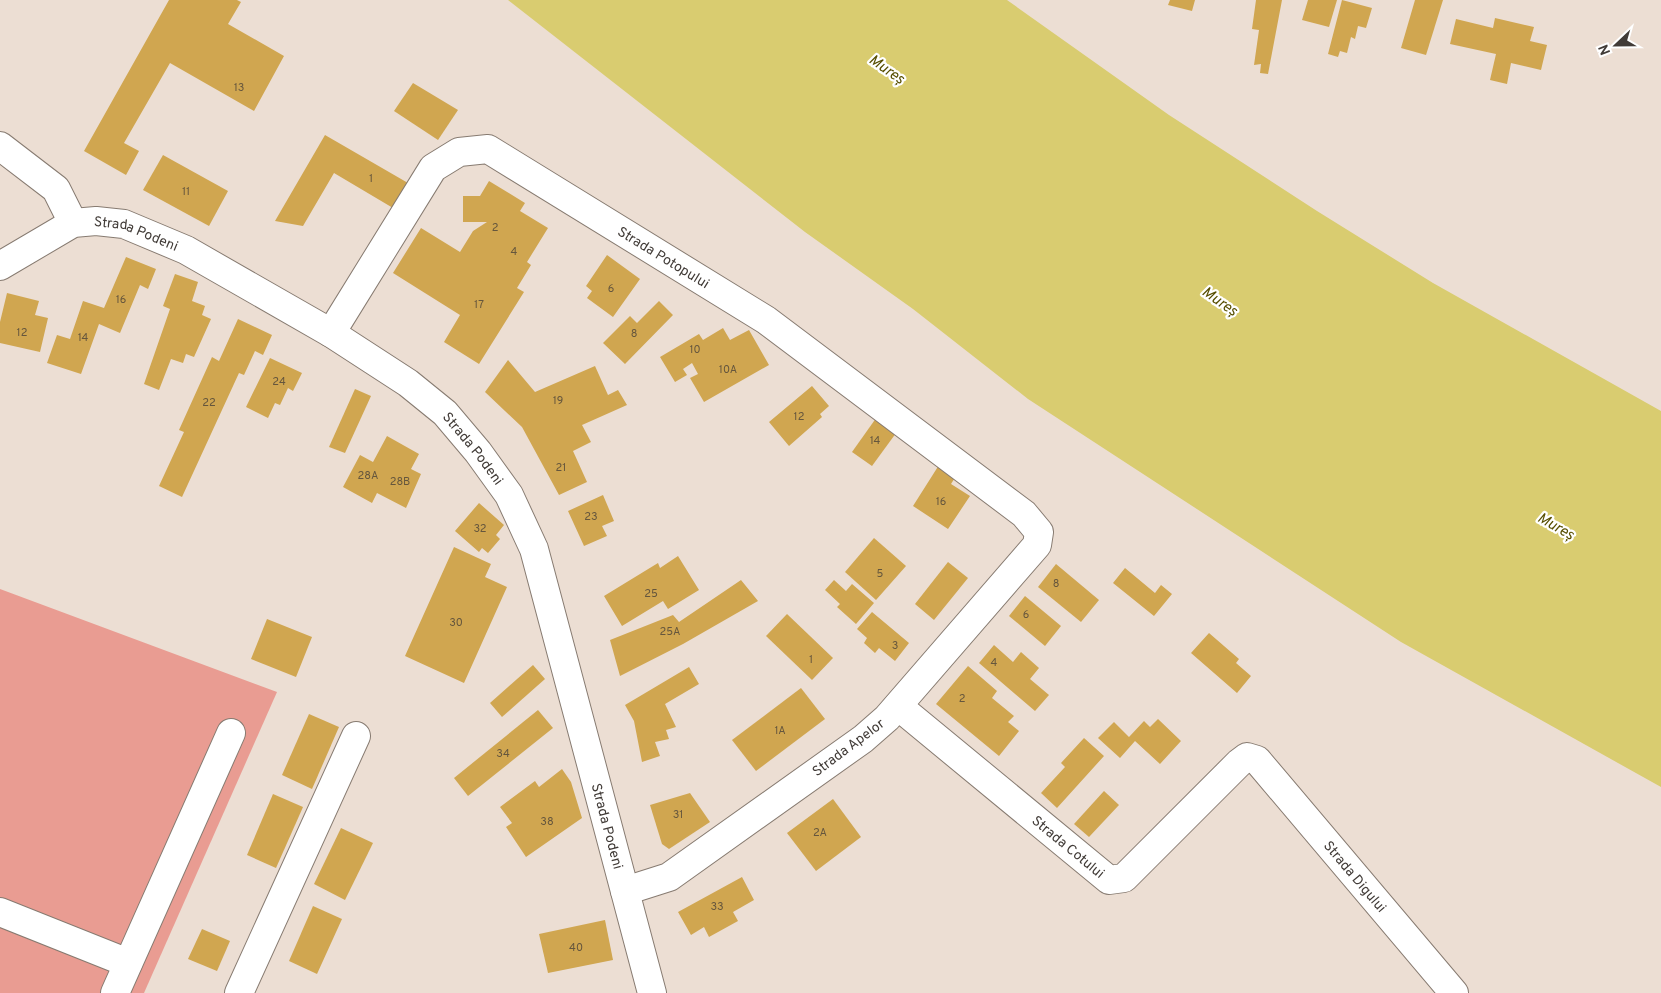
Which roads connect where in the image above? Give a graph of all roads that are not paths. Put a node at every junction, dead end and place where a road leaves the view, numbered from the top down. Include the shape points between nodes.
1 (0, 146) edge
2 (73, 223) junction
3 (0, 266) edge
4 (331, 334) junction
5 (1036, 526) joint
6 (898, 706) junction
7 (231, 733) dead end
8 (356, 736) dead end
9 (1257, 760) joint
10 (625, 891) junction
11 (0, 912) edge
12 (128, 964) junction
13 (115, 993) edge
14 (239, 993) edge
15 (652, 993) edge
16 (1454, 993) edge

1 - 2 street, Strada Podeni via 56,189
2 - 3 street
2 - 4 street, Strada Podeni via 124,224 150,234 186,250
4 - 5 street, Strada Potopului via 433,168 459,152 488,149 766,320
4 - 10 street, Strada Podeni via 408,383 445,413 509,495 534,549
5 - 6 street, Strada Apelor via 1039,532 1037,545
6 - 9 street, Strada Cotului via 1108,880 1124,878 1239,763 1248,757
6 - 10 street, Strada Apelor via 863,739 669,877
7 - 12 street
8 - 14 street
9 - 16 street, Strada Digului
10 - 15 street, Strada Podeni
11 - 12 street
12 - 13 street

